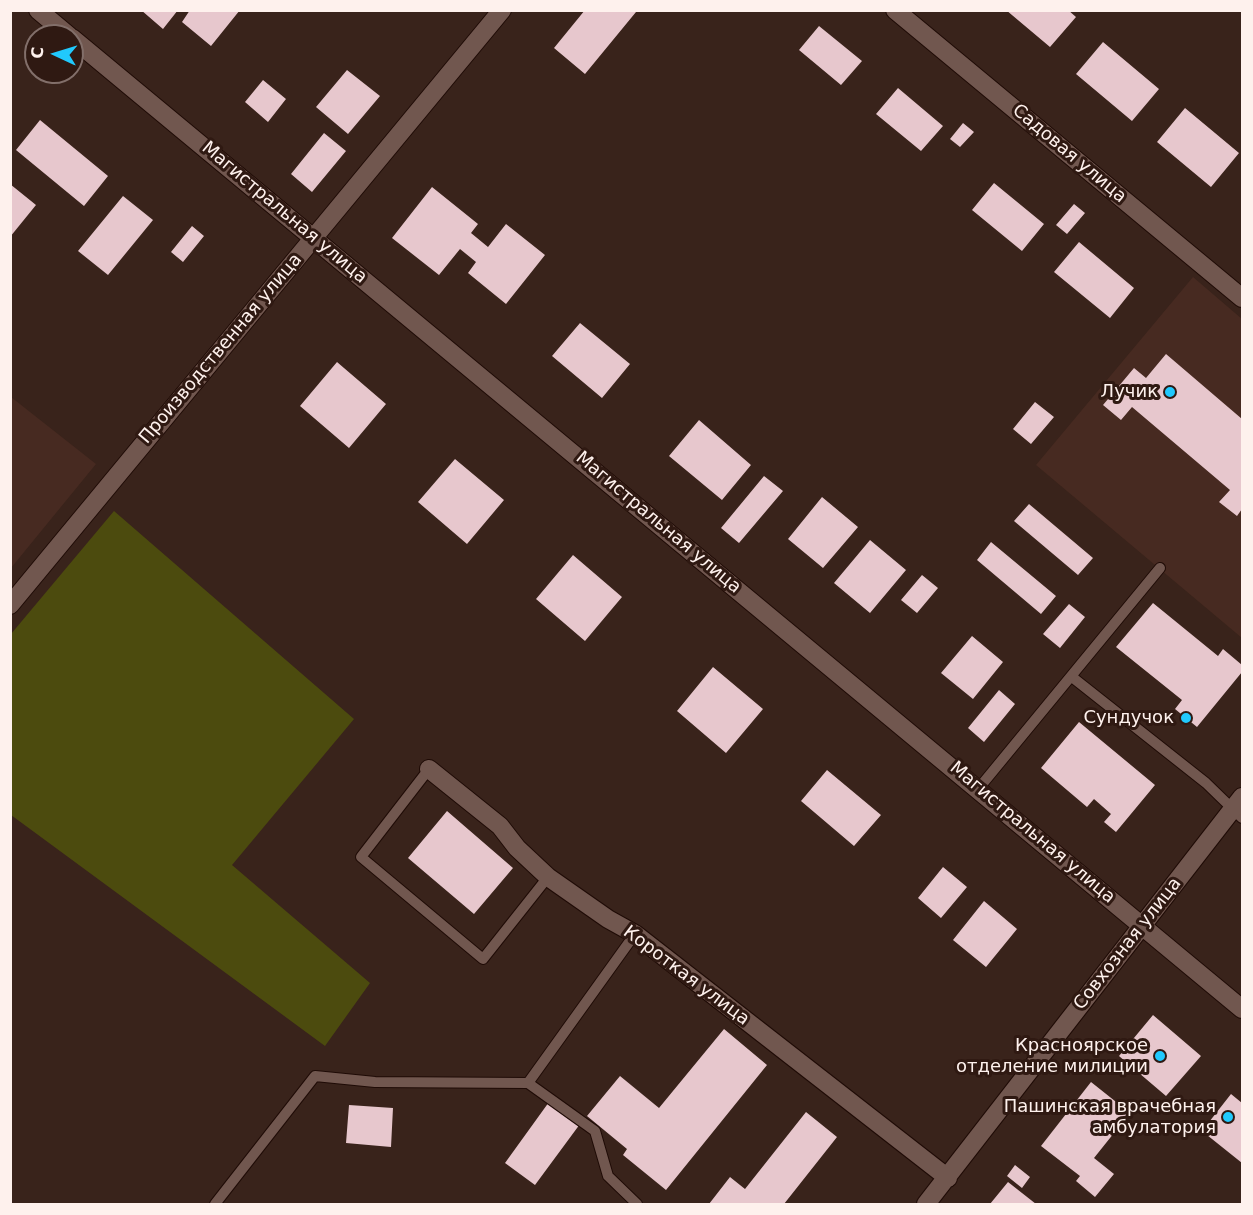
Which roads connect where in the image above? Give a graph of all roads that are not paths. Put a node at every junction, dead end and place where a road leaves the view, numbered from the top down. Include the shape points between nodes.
1 (38, 10) edge
2 (502, 10) edge
3 (895, 10) edge
4 (55, 24) edge
5 (84, 48) edge
6 (314, 238) junction
7 (1242, 298) edge
8 (1160, 568) dead end
9 (10, 605) edge
10 (1072, 677) junction
11 (429, 769) joint
12 (979, 788) junction
13 (1239, 808) edge
14 (548, 877) junction
15 (1142, 926) junction
16 (634, 934) junction
17 (1242, 1009) edge
18 (528, 1083) junction
19 (948, 1178) junction
20 (215, 1204) edge
21 (637, 1204) edge
22 (926, 1204) edge

1 - 4 street, Магистральная улица
2 - 6 street, Производственная улица
3 - 7 street, Садовая улица
5 - 6 street, Магистральная улица
6 - 9 street, Производственная улица
6 - 12 street, Магистральная улица
8 - 10 lane
10 - 12 lane
10 - 13 lane
11 - 14 street, Короткая улица via 500,826
11 - 14 lane via 361,857 483,959
12 - 15 street, Магистральная улица
13 - 15 street, Совхозная улица
14 - 16 street, Короткая улица
15 - 17 street, Магистральная улица
15 - 19 street, Совхозная улица
16 - 18 lane
16 - 19 street, Короткая улица
18 - 20 lane via 375,1082 315,1076
18 - 21 lane via 595,1131 608,1176
19 - 22 street, Совхозная улица

